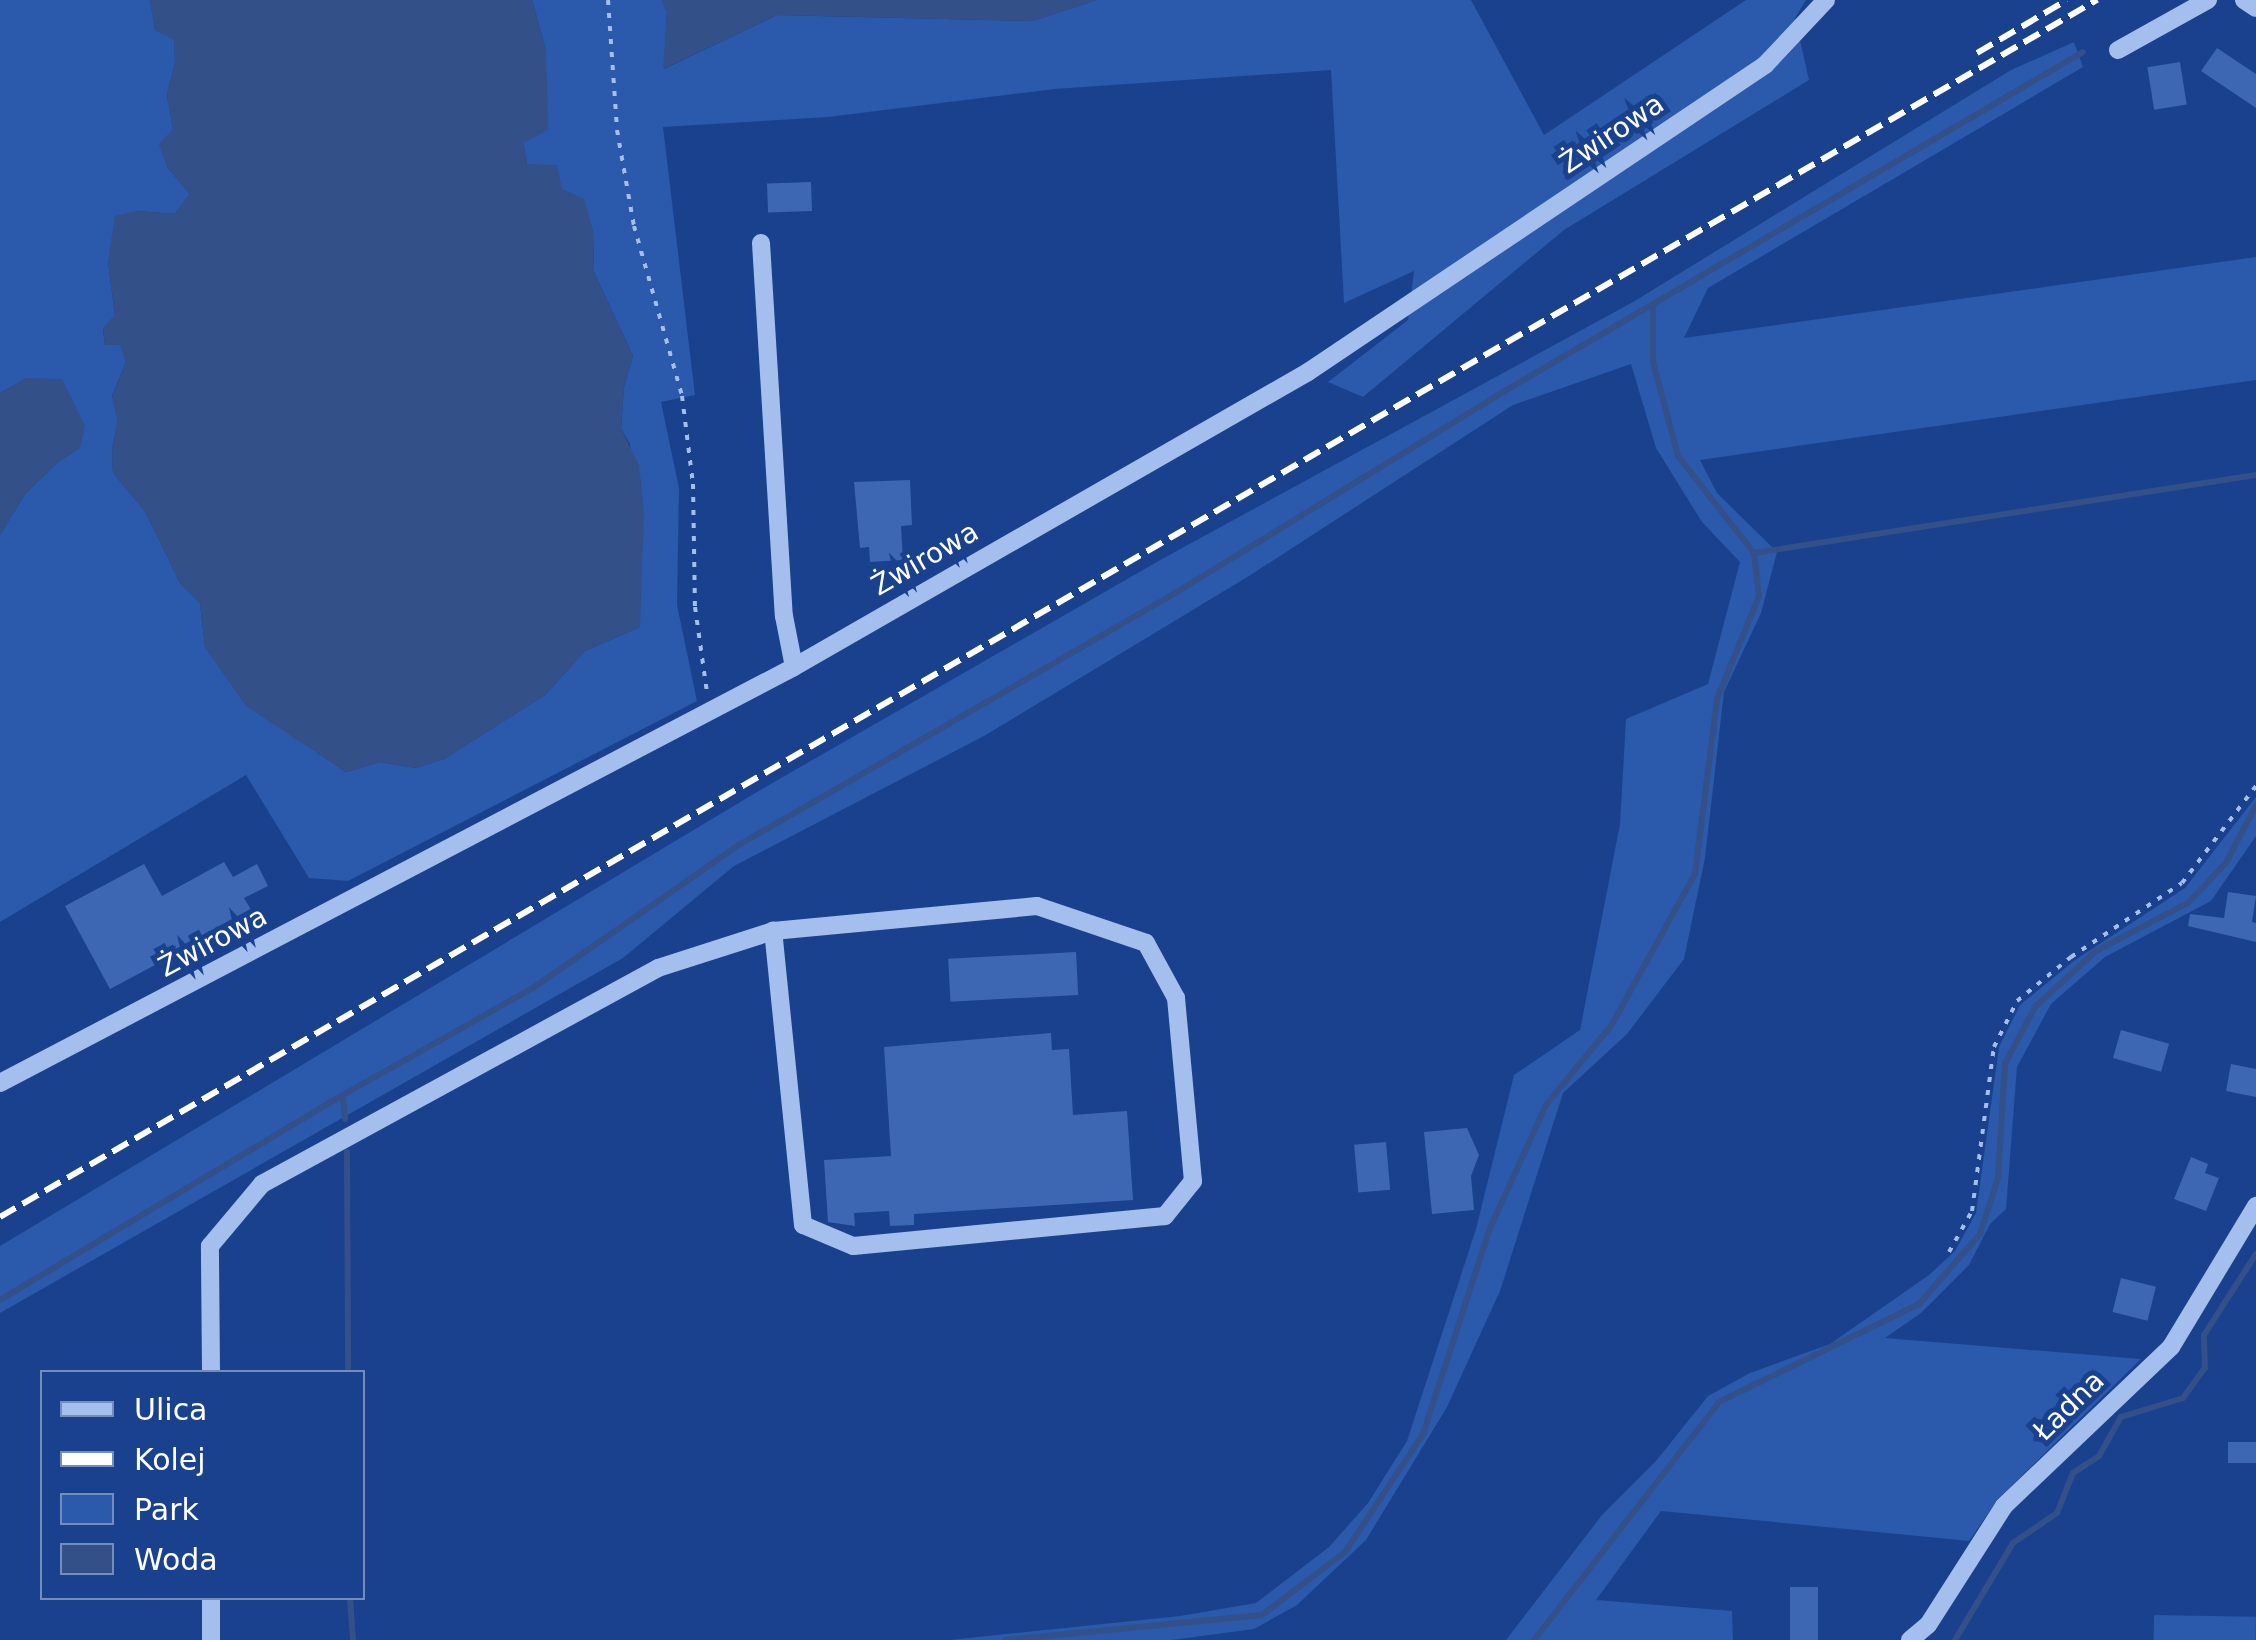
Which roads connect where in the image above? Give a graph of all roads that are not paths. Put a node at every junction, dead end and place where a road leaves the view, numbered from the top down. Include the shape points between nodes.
1 (1826, 0) edge
2 (2208, 0) edge
3 (2244, 0) edge
4 (2256, 8) edge
5 (2118, 50) dead end
6 (761, 243) dead end
7 (794, 667) junction
8 (773, 931) junction
9 (0, 1083) edge
10 (2256, 1206) edge
11 (211, 1370) edge
12 (211, 1600) edge
13 (211, 1640) edge
14 (1910, 1640) edge

1 - 7 street, Żwirowa via 1765,65 1308,372
2 - 5 street
3 - 4 street
6 - 7 street via 784,616
7 - 9 street, Żwirowa
8 - 8 street via 803,1225 853,1246 1165,1216 1194,1181 1176,998 1146,943 1038,906
8 - 11 street via 658,968 262,1184 210,1246
10 - 14 street, Ładna via 2171,1346 2004,1506 1928,1625
12 - 13 street

